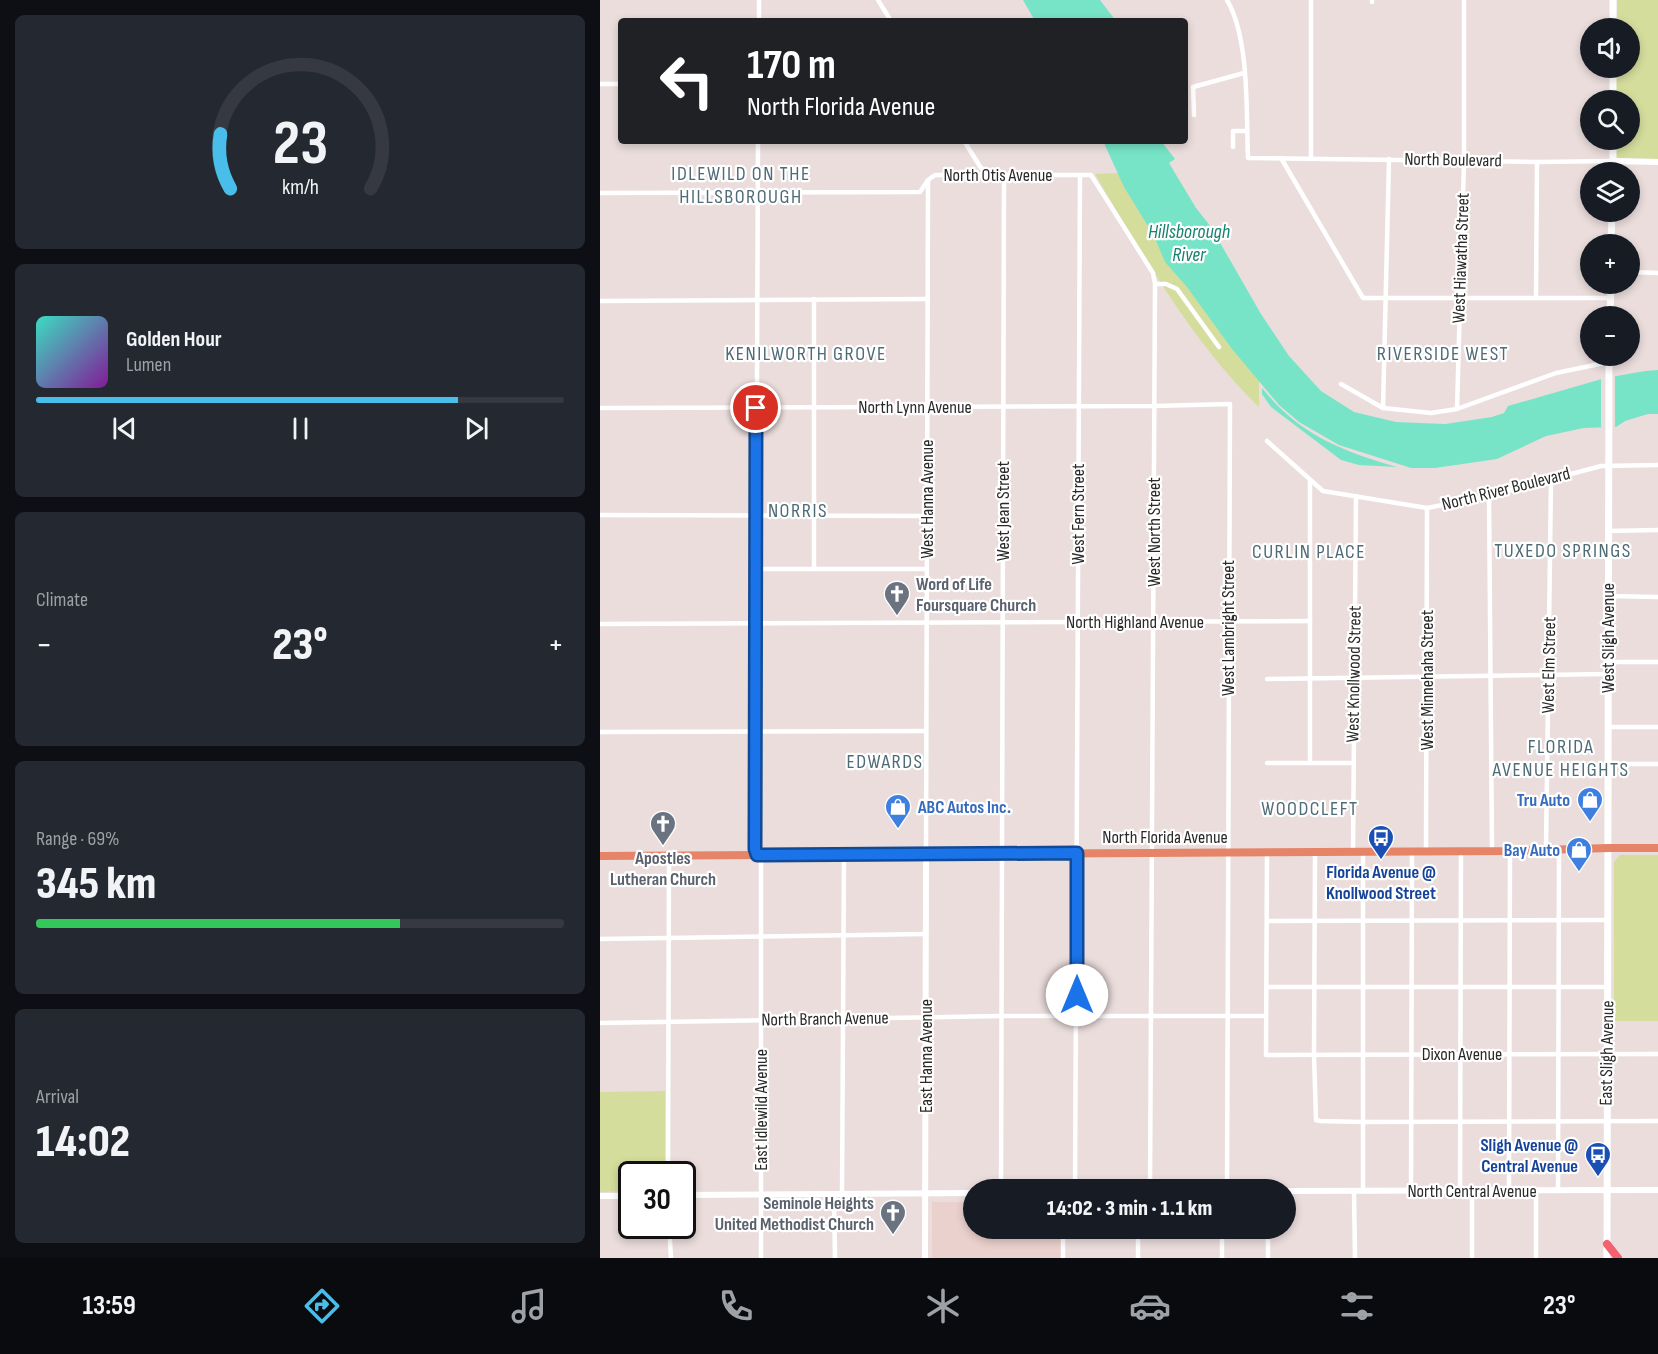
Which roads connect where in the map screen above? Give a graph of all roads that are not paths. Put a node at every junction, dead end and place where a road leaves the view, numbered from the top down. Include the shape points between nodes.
1 (759, 0) edge
2 (878, 0) edge
3 (1227, 0) edge
4 (1311, 0) edge
5 (1464, 0) edge
6 (1613, 0) edge
7 (759, 18) edge
8 (889, 18) edge
9 (1613, 18) edge
10 (1244, 73) junction
11 (600, 84) edge
12 (618, 84) edge
13 (1194, 114) dead end
14 (1247, 131) junction
15 (758, 144) edge
16 (966, 144) edge
17 (1233, 147) dead end
18 (1613, 150) edge
19 (1281, 158) junction
20 (1311, 159) junction
21 (1389, 159) junction
22 (1613, 160) junction
23 (1464, 161) junction
24 (1538, 162) junction
25 (1658, 162) edge
26 (993, 175) junction
27 (1080, 175) junction
28 (928, 180) junction
29 (758, 192) junction
30 (600, 193) edge
31 (1640, 272) edge
32 (1658, 273) edge
33 (1155, 284) junction
34 (1610, 294) edge
35 (1536, 297) junction
36 (1385, 298) junction
37 (1460, 298) junction
38 (1610, 298) junction
39 (814, 299) junction
40 (928, 299) junction
41 (757, 300) junction
42 (600, 301) edge
43 (1610, 306) edge
44 (1219, 347) dead end
45 (1587, 366) edge
46 (1609, 366) edge
47 (1341, 384) dead end
48 (1230, 404) joint
49 (1003, 406) junction
50 (1078, 406) junction
51 (1154, 406) junction
52 (815, 407) junction
53 (928, 407) junction
54 (600, 408) edge
55 (756, 408) junction
56 (1383, 408) junction
57 (1457, 409) junction
58 (1267, 441) dead end
59 (1608, 465) junction
60 (1658, 465) edge
61 (1551, 480) junction
62 (1310, 481) junction
63 (1356, 496) junction
64 (1490, 496) junction
65 (1426, 508) junction
66 (600, 515) edge
67 (756, 515) junction
68 (814, 515) junction
69 (927, 516) junction
70 (1658, 530) edge
71 (1608, 531) junction
72 (756, 569) junction
73 (814, 569) junction
74 (927, 569) junction
75 (1608, 597) junction
76 (1658, 597) edge
77 (1310, 621) junction
78 (1003, 622) junction
79 (1078, 622) junction
80 (1154, 622) junction
81 (1228, 622) junction
82 (927, 623) junction
83 (600, 624) edge
84 (755, 624) junction
85 (1608, 662) junction
86 (1658, 662) edge
87 (1608, 674) junction
88 (1490, 676) junction
89 (1549, 676) junction
90 (1354, 677) junction
91 (1428, 677) junction
92 (1310, 678) junction
93 (1266, 679) dead end
94 (1608, 727) junction
95 (1658, 727) edge
96 (755, 731) junction
97 (926, 731) junction
98 (600, 732) edge
99 (1310, 762) junction
100 (1268, 763) dead end
101 (1353, 763) junction
102 (1608, 764) junction
103 (1658, 764) edge
104 (1609, 848) junction
105 (1658, 848) edge
106 (1546, 849) junction
107 (1559, 849) junction
108 (1412, 851) junction
109 (1426, 851) junction
110 (1461, 851) junction
111 (1492, 851) junction
112 (1510, 851) junction
113 (1153, 852) junction
114 (1228, 852) junction
115 (1267, 852) junction
116 (1315, 852) junction
117 (1353, 852) junction
118 (1363, 852) junction
119 (1002, 853) junction
120 (1077, 853) junction
121 (844, 854) junction
122 (926, 854) junction
123 (669, 855) junction
124 (757, 855) junction
125 (600, 856) edge
126 (1462, 920) junction
127 (1510, 920) junction
128 (1559, 920) junction
129 (1608, 920) junction
130 (1267, 921) junction
131 (1314, 921) junction
132 (1364, 921) junction
133 (1413, 921) junction
134 (926, 934) junction
135 (844, 936) junction
136 (762, 937) junction
137 (669, 938) junction
138 (600, 939) edge
139 (1266, 987) junction
140 (1461, 987) junction
141 (1510, 987) junction
142 (1559, 987) junction
143 (1608, 987) junction
144 (1314, 988) junction
145 (1363, 988) junction
146 (1412, 988) junction
147 (1227, 1015) junction
148 (1001, 1016) junction
149 (1077, 1016) junction
150 (1152, 1016) junction
151 (1266, 1016) junction
152 (926, 1018) junction
153 (844, 1019) junction
154 (762, 1020) junction
155 (668, 1022) junction
156 (600, 1023) edge
157 (1412, 1054) junction
158 (1461, 1054) junction
159 (1509, 1054) junction
160 (1559, 1054) junction
161 (1607, 1054) junction
162 (1658, 1054) edge
163 (1314, 1055) junction
164 (1363, 1055) junction
165 (1460, 1121) junction
166 (1509, 1121) junction
167 (1558, 1121) junction
168 (1606, 1121) junction
169 (1658, 1121) edge
170 (1363, 1122) junction
171 (1412, 1122) junction
172 (668, 1161) edge
173 (1001, 1179) edge
174 (1075, 1179) edge
175 (1150, 1179) edge
176 (1227, 1179) edge
177 (1607, 1190) junction
178 (1658, 1190) edge
179 (1296, 1191) edge
180 (1354, 1191) junction
181 (1363, 1191) junction
182 (1411, 1191) junction
183 (1460, 1191) junction
184 (1472, 1191) junction
185 (1509, 1191) junction
186 (1536, 1191) junction
187 (1558, 1191) junction
188 (925, 1193) junction
189 (963, 1193) edge
190 (761, 1194) junction
191 (834, 1194) junction
192 (842, 1194) junction
193 (696, 1195) edge
194 (600, 1196) edge
195 (618, 1196) edge
196 (670, 1239) edge
197 (1064, 1239) edge
198 (1138, 1239) edge
199 (1222, 1239) edge
200 (1268, 1239) edge
201 (1607, 1244) junction
202 (671, 1258) edge
203 (761, 1258) edge
204 (835, 1258) edge
205 (925, 1258) edge
206 (1063, 1258) edge
207 (1138, 1258) edge
208 (1222, 1258) edge
209 (1268, 1258) edge
210 (1355, 1258) edge
211 (1472, 1258) edge
212 (1536, 1258) edge
213 (1607, 1258) edge
214 (1618, 1258) edge

1 - 7 street
2 - 8 street
3 - 10 street via 1242,44
4 - 20 street
5 - 23 street, West Hiawatha Street
6 - 9 main road
10 - 13 street via 1193,87
10 - 14 street
11 - 12 street
14 - 17 street via 1233,131
14 - 19 street, North Boulevard via 1248,158
15 - 29 street, East Idlewild Avenue
16 - 26 street via 981,168
18 - 22 main road
19 - 20 street, North Boulevard
19 - 36 street via 1363,298
20 - 21 street, North Boulevard
21 - 23 street, North Boulevard
21 - 36 street
22 - 24 street, North Boulevard
22 - 25 street, North Boulevard
23 - 24 street, North Boulevard
23 - 37 street, West Hiawatha Street
24 - 35 street
26 - 27 street, North Otis Avenue
26 - 28 street, North Otis Avenue via 935,175
26 - 49 street, West Jean Street via 1004,181
27 - 33 street via 1091,175 1149,266
27 - 50 street, West Fern Street
28 - 29 street, North Otis Avenue via 920,192
28 - 40 street, West Hanna Avenue
29 - 30 street, North Otis Avenue
29 - 41 street, East Idlewild Avenue
31 - 32 street
33 - 44 street via 1177,289
33 - 51 street, West North Street
34 - 38 main road
35 - 37 street
35 - 38 street
36 - 37 street
36 - 56 street
37 - 57 street, West Hiawatha Street
38 - 43 main road
39 - 40 street
39 - 41 street
39 - 52 street
40 - 53 street, West Hanna Avenue
41 - 42 street
41 - 55 street, East Idlewild Avenue
45 - 57 street via 1556,373
46 - 59 main road, West Sligh Avenue
47 - 56 street
48 - 51 street, North Lynn Avenue
48 - 81 street, West Lambright Street
49 - 50 street, North Lynn Avenue
49 - 53 street, North Lynn Avenue
49 - 78 street, West Jean Street
50 - 51 street, North Lynn Avenue
50 - 79 street, West Fern Street
51 - 80 street, West North Street
52 - 53 street, North Lynn Avenue
52 - 55 street, North Lynn Avenue
52 - 68 street
53 - 69 street, West Hanna Avenue
54 - 55 street, North Lynn Avenue
55 - 67 street, East Idlewild Avenue
56 - 57 street via 1431,412
58 - 62 street, North River Boulevard
59 - 60 street, North River Boulevard
59 - 61 street, North River Boulevard
59 - 71 main road, West Sligh Avenue
61 - 64 street, North River Boulevard
61 - 89 street, West Elm Street
62 - 63 street, North River Boulevard via 1323,491
62 - 77 street
63 - 65 street, North River Boulevard
63 - 90 street, West Knollwood Street
64 - 65 street, North River Boulevard
64 - 88 street
65 - 91 street, West Minnehaha Street
66 - 67 street
67 - 68 street
67 - 72 street, East Idlewild Avenue
68 - 69 street
68 - 73 street
69 - 74 street, West Hanna Avenue
70 - 71 street
71 - 75 main road, West Sligh Avenue
72 - 73 street
72 - 84 street, East Idlewild Avenue
73 - 74 street
74 - 82 street, West Hanna Avenue
75 - 76 street
75 - 85 main road, West Sligh Avenue
77 - 81 street, North Highland Avenue
77 - 92 street
78 - 79 street, North Highland Avenue
78 - 82 street, North Highland Avenue
78 - 119 street, West Jean Street
79 - 80 street, North Highland Avenue
79 - 120 street, West Fern Street
80 - 81 street, North Highland Avenue
80 - 113 street, West North Street
81 - 114 street, West Lambright Street
82 - 84 street, North Highland Avenue
82 - 97 street, West Hanna Avenue
83 - 84 street, North Highland Avenue
84 - 96 street, East Idlewild Avenue
85 - 86 street
85 - 87 main road, West Sligh Avenue
87 - 89 street
87 - 94 main road, West Sligh Avenue
88 - 89 street
88 - 91 street
88 - 111 street
89 - 106 street, West Elm Street
90 - 91 street
90 - 92 street
90 - 101 street, West Knollwood Street
91 - 109 street, West Minnehaha Street
92 - 93 street
92 - 99 street
94 - 95 street
94 - 102 main road, West Sligh Avenue
96 - 97 street
96 - 98 street
96 - 124 street, East Idlewild Avenue
97 - 122 street, West Hanna Avenue
99 - 100 street
99 - 101 street
101 - 117 street, West Knollwood Street
102 - 103 street
102 - 104 main road, West Sligh Avenue
104 - 105 main road, North Florida Avenue
104 - 107 main road, North Florida Avenue
104 - 129 main road, East Sligh Avenue
106 - 107 main road, North Florida Avenue
106 - 112 main road, North Florida Avenue
107 - 128 street
108 - 109 main road, North Florida Avenue
108 - 118 main road, North Florida Avenue
108 - 133 street
109 - 110 main road, North Florida Avenue
110 - 111 main road, North Florida Avenue
110 - 126 street
111 - 112 main road, North Florida Avenue
112 - 127 street
113 - 114 main road, North Florida Avenue
113 - 120 main road, North Florida Avenue
113 - 150 street, West North Street
114 - 115 main road, North Florida Avenue
114 - 147 street, West Lambright Street
115 - 116 main road, North Florida Avenue
115 - 130 street
116 - 117 main road, North Florida Avenue
116 - 131 street
117 - 118 main road, North Florida Avenue
118 - 132 street
119 - 120 main road, North Florida Avenue
119 - 122 main road, North Florida Avenue
119 - 148 street, West Jean Street
120 - 149 street, West Fern Street
121 - 122 main road, North Florida Avenue
121 - 124 main road, North Florida Avenue
121 - 135 street
122 - 134 street, East Hanna Avenue
123 - 124 main road, North Florida Avenue
123 - 125 main road, North Florida Avenue
123 - 137 street
124 - 136 street, East Idlewild Avenue via 761,861
126 - 127 street
126 - 133 street
126 - 140 street
127 - 128 street
127 - 141 street
128 - 129 street
128 - 142 street
129 - 143 main road, East Sligh Avenue
130 - 131 street
130 - 139 street
131 - 132 street
131 - 144 street
132 - 133 street
132 - 145 street
133 - 146 street
134 - 135 street
134 - 152 street, East Hanna Avenue
135 - 136 street
135 - 153 street
136 - 137 street
136 - 154 street, East Idlewild Avenue
137 - 138 street
137 - 155 street
139 - 144 street
139 - 151 street
140 - 141 street
140 - 146 street
140 - 158 street
141 - 142 street
141 - 159 street
142 - 143 street
142 - 160 street
143 - 161 main road, East Sligh Avenue
144 - 145 street
144 - 163 street
145 - 146 street
145 - 164 street
146 - 157 street
147 - 150 street, North Branch Avenue
147 - 151 street, North Branch Avenue
147 - 176 street, West Lambright Street
148 - 149 street, North Branch Avenue
148 - 152 street, North Branch Avenue
148 - 173 street, West Jean Street
149 - 150 street, North Branch Avenue
149 - 174 street, West Fern Street
150 - 175 street, West North Street
151 - 163 street, Dixon Avenue via 1266,1055
152 - 153 street, North Branch Avenue
152 - 188 street, East Hanna Avenue
153 - 154 street, North Branch Avenue
153 - 192 street
154 - 155 street, North Branch Avenue
154 - 190 street, East Idlewild Avenue
155 - 156 street, North Branch Avenue
155 - 172 street
157 - 158 street, Dixon Avenue
157 - 164 street, Dixon Avenue
157 - 171 street
158 - 159 street, Dixon Avenue
158 - 165 street
159 - 160 street, Dixon Avenue
159 - 166 street
160 - 161 street, Dixon Avenue
160 - 167 street
161 - 162 street, Dixon Avenue
161 - 168 main road, East Sligh Avenue
163 - 164 street, Dixon Avenue
163 - 170 street via 1317,1119
164 - 170 street
165 - 166 street
165 - 171 street
165 - 183 street
166 - 167 street
166 - 185 street
167 - 168 street
167 - 187 street
168 - 169 street
168 - 177 main road, East Sligh Avenue
170 - 171 street
170 - 181 street
171 - 182 street
177 - 178 street, North Central Avenue
177 - 187 street, North Central Avenue
177 - 201 main road, East Sligh Avenue
179 - 180 street, North Central Avenue
180 - 181 street, North Central Avenue
180 - 210 street
181 - 182 street, North Central Avenue
182 - 183 street, North Central Avenue
183 - 184 street, North Central Avenue
184 - 185 street, North Central Avenue
184 - 211 street
185 - 186 street, North Central Avenue
186 - 187 street, North Central Avenue
186 - 212 street
188 - 189 street
188 - 192 street
188 - 205 street, East Hanna Avenue
190 - 191 street
190 - 193 street
190 - 203 street, East Idlewild Avenue
191 - 192 street
191 - 204 street
194 - 195 street
196 - 202 street
197 - 206 street
198 - 207 street
199 - 208 street
200 - 209 street
201 - 213 main road, East Sligh Avenue
201 - 214 highway

